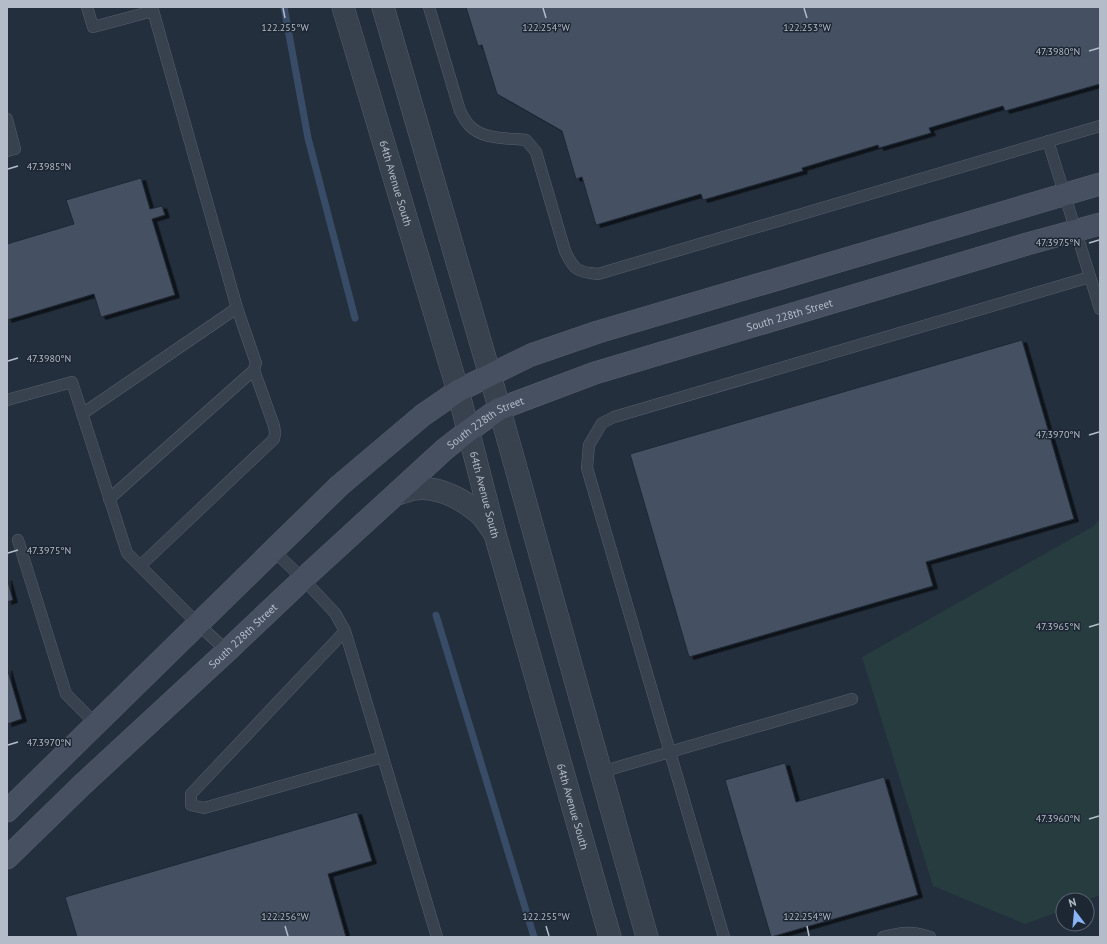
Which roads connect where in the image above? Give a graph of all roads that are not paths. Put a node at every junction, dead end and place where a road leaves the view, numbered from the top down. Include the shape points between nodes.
1 (87, 7) edge
2 (343, 7) edge
3 (383, 7) edge
4 (429, 7) edge
5 (153, 9) edge
6 (7, 119) edge
7 (1100, 126) edge
8 (1048, 142) junction
9 (7, 151) edge
10 (1100, 184) edge
11 (1065, 195) junction
12 (1100, 224) edge
13 (1076, 231) junction
14 (1090, 277) junction
15 (237, 308) junction
16 (1100, 309) edge
17 (254, 370) junction
18 (490, 375) junction
19 (458, 391) junction
20 (7, 400) edge
21 (499, 409) junction
22 (82, 414) junction
23 (468, 431) junction
24 (396, 494) junction
25 (109, 499) junction
26 (495, 534) junction
27 (18, 540) dead end
28 (273, 550) junction
29 (140, 566) junction
30 (303, 579) junction
31 (198, 624) junction
32 (345, 631) junction
33 (227, 651) junction
34 (852, 699) dead end
35 (96, 724) junction
36 (670, 752) junction
37 (383, 757) junction
38 (601, 772) junction
39 (7, 811) edge
40 (7, 858) edge
41 (437, 937) edge
42 (610, 937) edge
43 (647, 937) edge
44 (724, 937) edge
45 (883, 937) edge
46 (930, 937) edge

1 - 5 lane via 93,27
2 - 19 street, 64th Avenue South
3 - 18 street
4 - 8 lane via 460,111 476,131 488,136 526,140 536,152 565,251 571,264 582,272 598,274
5 - 15 lane
6 - 9 lane via 15,149
7 - 8 lane
8 - 11 lane
10 - 11 main road
11 - 13 lane
11 - 18 main road via 598,332 531,355
12 - 13 main road, South 228th Street
13 - 14 lane
13 - 21 main road, South 228th Street via 595,372
14 - 16 lane
14 - 36 lane via 622,415 602,424 589,445 587,468
15 - 17 lane via 256,363
15 - 22 lane
17 - 25 lane
17 - 29 lane via 274,426 274,439
18 - 19 main road
18 - 21 street
19 - 23 street, 64th Avenue South
19 - 28 main road via 423,414 339,486
20 - 22 lane via 72,382
21 - 23 main road, South 228th Street
21 - 38 street
22 - 25 lane
23 - 24 main road, South 228th Street
23 - 26 street, 64th Avenue South
24 - 26 street via 414,489 446,493 462,500 482,516
24 - 30 main road, South 228th Street
25 - 29 lane via 127,553
26 - 42 street, 64th Avenue South
27 - 35 lane via 66,694
28 - 30 lane
28 - 31 main road
29 - 31 lane
30 - 32 lane via 335,613
30 - 33 main road, South 228th Street
31 - 33 lane
31 - 35 main road
32 - 37 lane
32 - 37 lane via 191,794 191,805 204,808
33 - 40 main road, South 228th Street
34 - 36 lane
35 - 39 main road
36 - 38 lane
36 - 44 lane
37 - 41 lane
38 - 43 street
45 - 46 lane via 900,932 919,933

